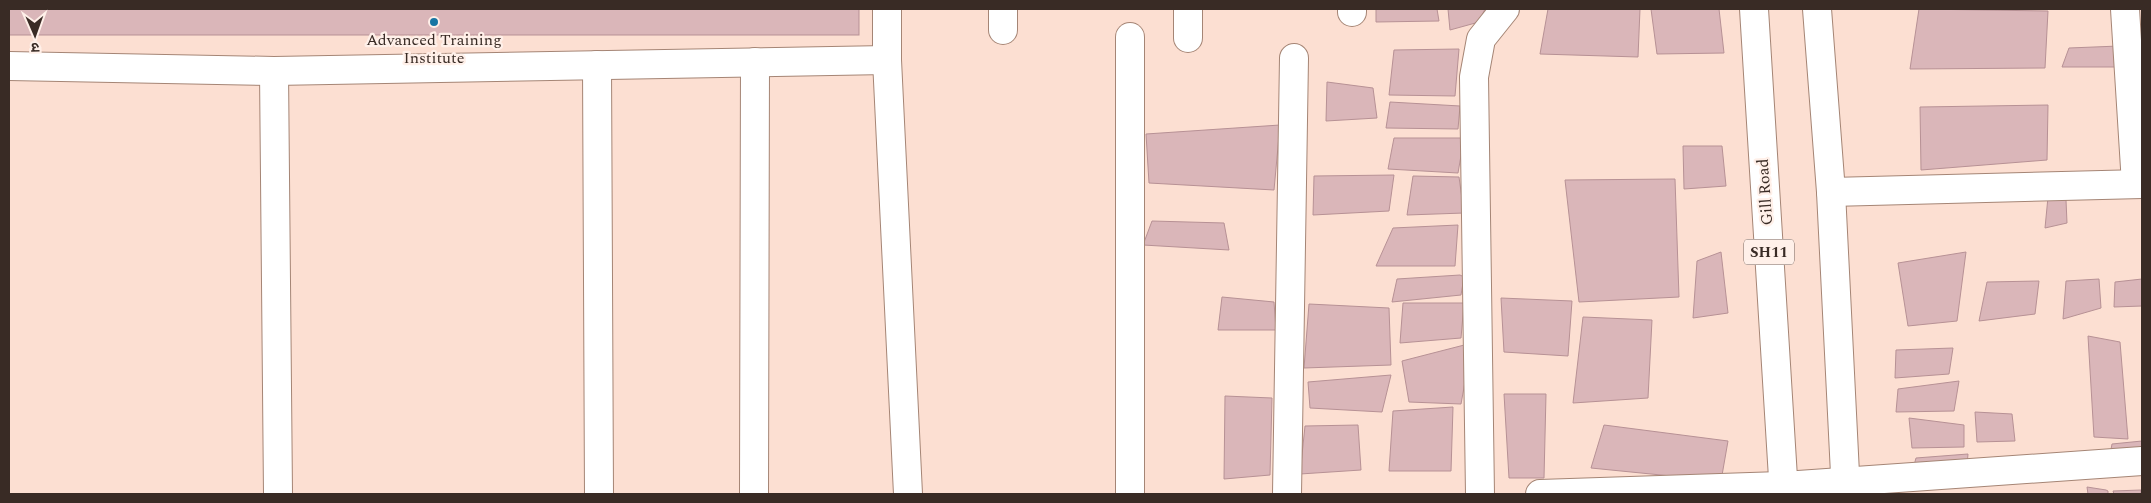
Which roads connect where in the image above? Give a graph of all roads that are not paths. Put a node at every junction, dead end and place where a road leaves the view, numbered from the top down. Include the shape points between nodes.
1 (887, 9) edge
2 (1188, 9) edge
3 (1505, 9) edge
4 (1754, 9) edge
5 (1817, 9) edge
6 (2125, 9) edge
7 (1130, 37) dead end
8 (1188, 38) dead end
9 (1294, 58) dead end
10 (887, 60) junction
11 (755, 62) junction
12 (597, 65) junction
13 (9, 66) edge
14 (274, 71) junction
15 (2139, 184) edge
16 (1831, 192) junction
17 (2142, 461) edge
18 (1845, 488) edge
19 (1784, 490) edge
20 (278, 494) edge
21 (599, 494) edge
22 (754, 494) edge
23 (908, 494) edge
24 (1130, 494) edge
25 (1287, 494) edge
26 (1480, 494) edge
27 (1540, 494) edge

1 - 10 street
2 - 8 street
3 - 26 street via 1481,39 1474,77
4 - 19 street, Gill Road / SH11
5 - 16 street
6 - 15 street
7 - 24 street
9 - 25 street
10 - 11 street
10 - 23 street
11 - 12 street
11 - 22 street
12 - 14 street
12 - 21 street
13 - 14 street
14 - 20 street
15 - 16 street
16 - 18 street
17 - 18 street
18 - 19 street
19 - 27 street

